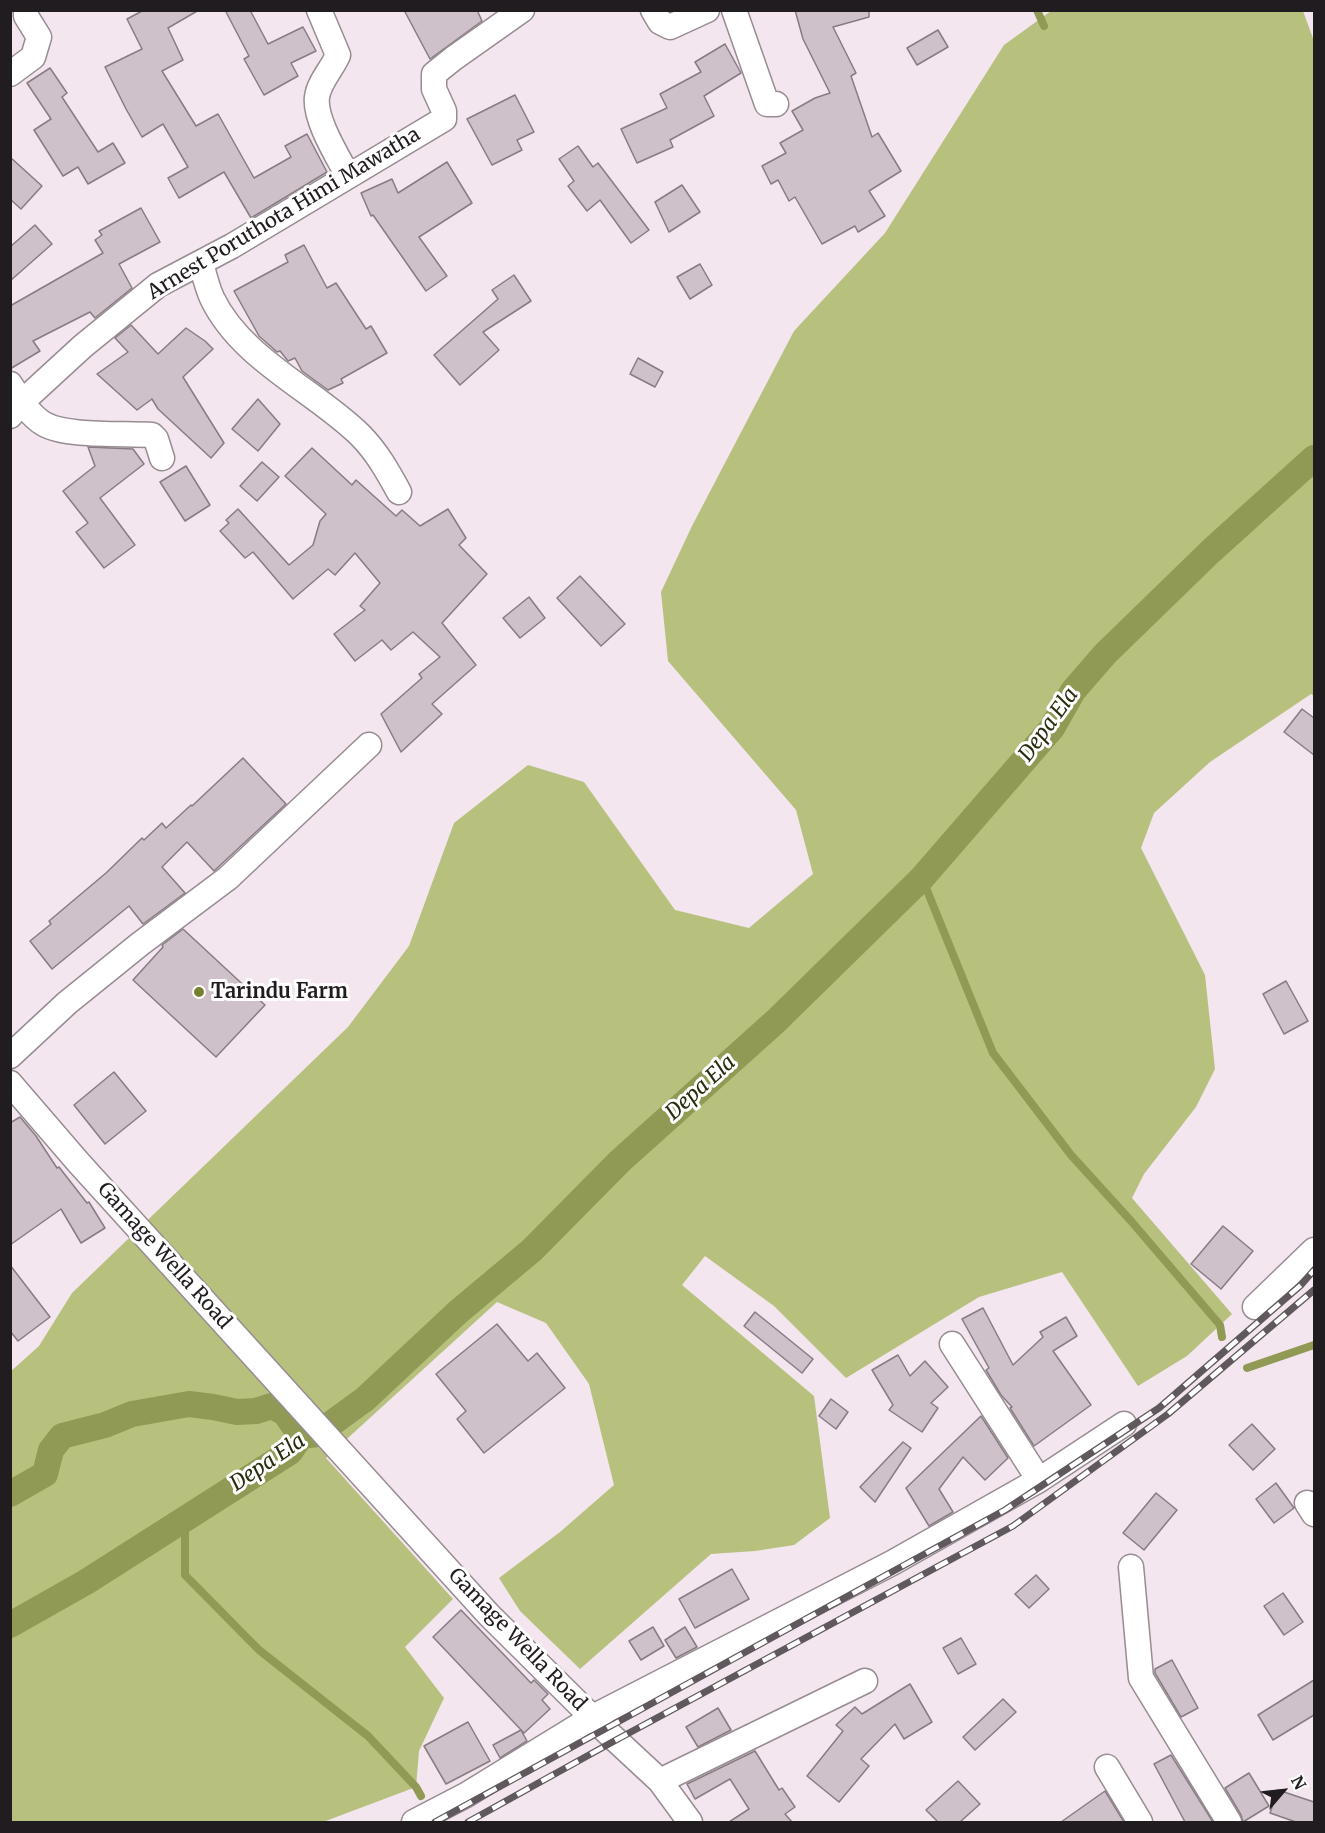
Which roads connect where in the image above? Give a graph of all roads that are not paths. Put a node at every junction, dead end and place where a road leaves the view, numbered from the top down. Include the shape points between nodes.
1 (26, 10) edge
2 (319, 10) edge
3 (522, 10) edge
4 (653, 10) edge
5 (706, 10) edge
6 (734, 10) edge
7 (10, 74) edge
8 (776, 104) dead end
9 (348, 176) junction
10 (201, 263) junction
11 (14, 401) edge
12 (162, 458) dead end
13 (399, 492) dead end
14 (369, 745) dead end
15 (10, 1056) edge
16 (10, 1083) edge
17 (1314, 1250) edge
18 (1255, 1307) dead end
19 (952, 1344) dead end
20 (1124, 1424) dead end
21 (1038, 1480) junction
22 (1131, 1567) dead end
23 (864, 1681) dead end
24 (593, 1717) junction
25 (1107, 1767) dead end
26 (660, 1781) junction
27 (414, 1822) edge
28 (690, 1822) edge
29 (1140, 1822) edge
30 (1229, 1822) edge

1 - 7 street via 39,37 33,57
2 - 9 street via 338,56 317,97 318,114
3 - 9 street, Arnest Poruthota Himi Mawatha via 434,74 434,88 444,119
4 - 5 street via 660,22 670,27
6 - 8 street via 766,104
9 - 10 street, Arnest Poruthota Himi Mawatha
10 - 11 street, Arnest Poruthota Himi Mawatha via 151,290
10 - 13 street via 212,298 235,333 360,435 382,461
11 - 12 street via 44,424 62,430 152,435
14 - 15 street via 228,878 76,996
16 - 24 street, Gamage Wella Road via 489,1616
17 - 18 street
19 - 21 street
20 - 21 street
21 - 24 street via 892,1563
22 - 30 street via 1141,1678
23 - 26 street
24 - 26 street, Gamage Wella Road
24 - 27 street via 466,1795
25 - 29 street
26 - 28 street, Gamage Wella Road

